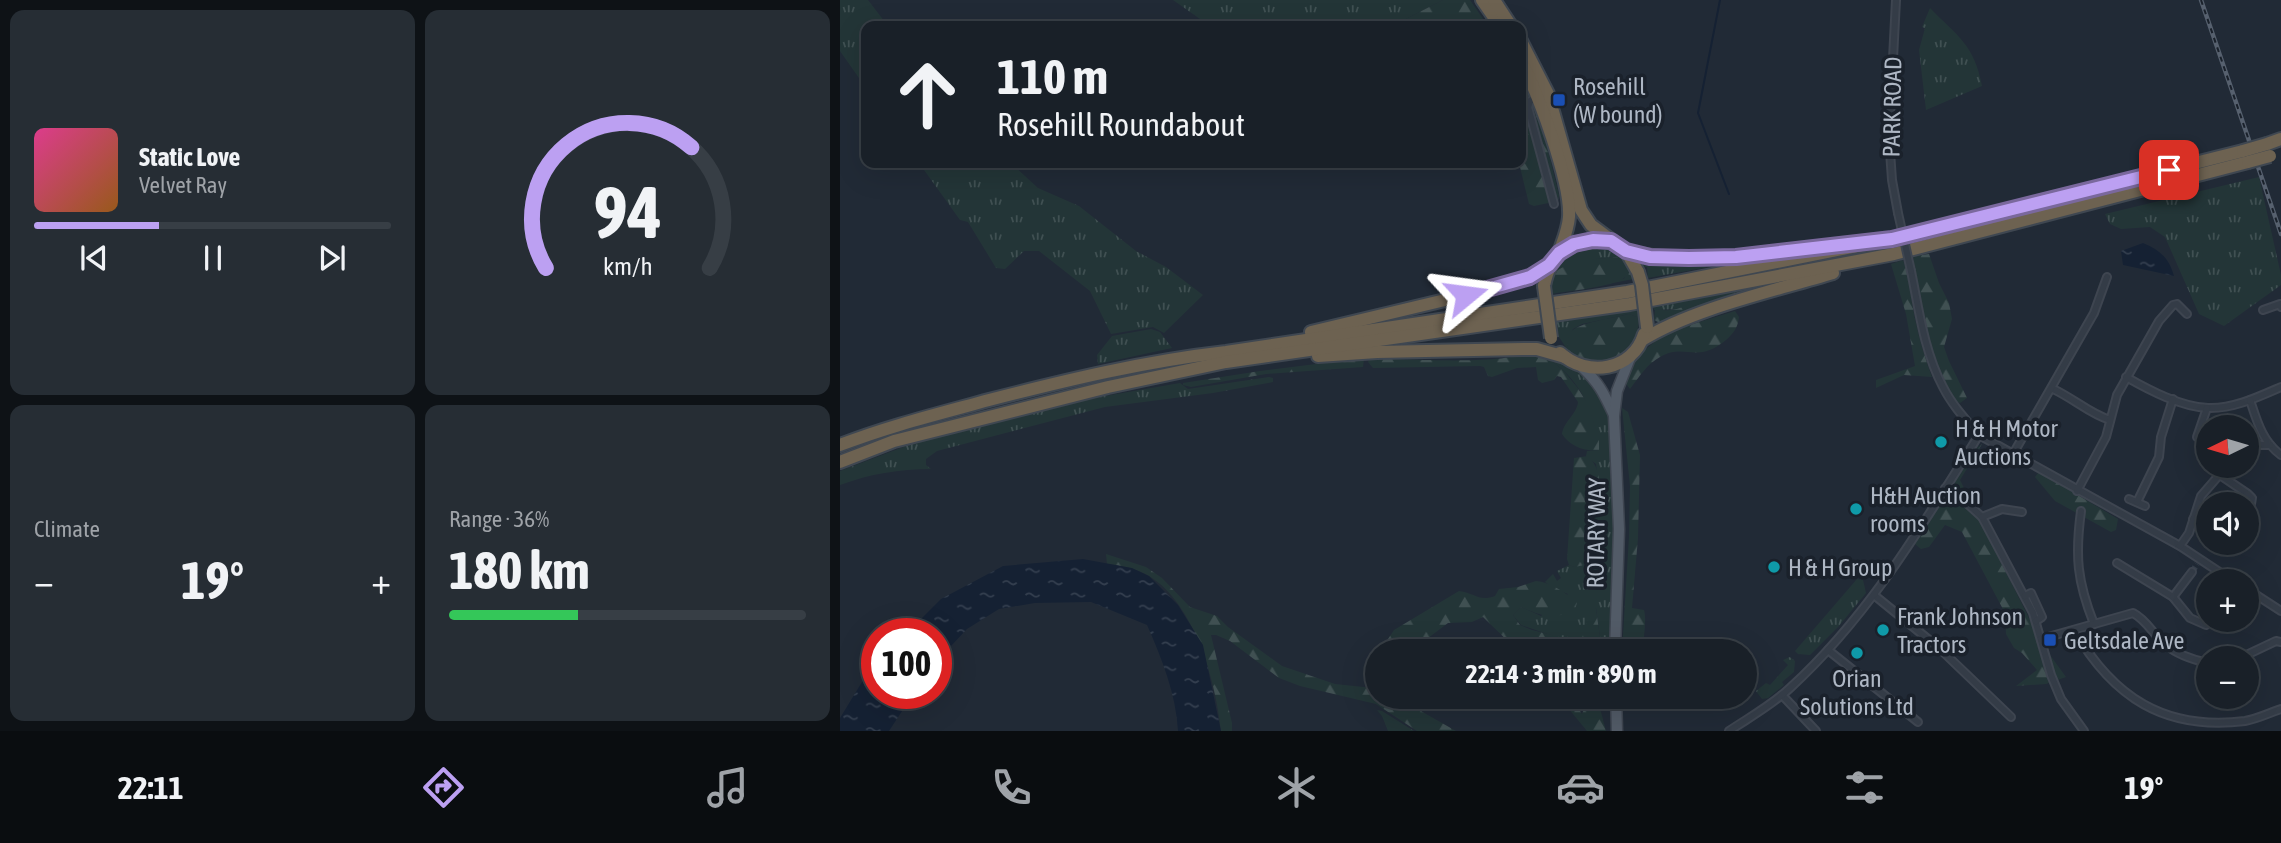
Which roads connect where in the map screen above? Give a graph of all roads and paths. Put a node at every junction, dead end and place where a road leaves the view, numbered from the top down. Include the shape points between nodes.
1 (1482, 0) edge
2 (1494, 0) edge
3 (1896, 0) edge
4 (1497, 21) edge
5 (1508, 21) edge
6 (1526, 54) edge
7 (1526, 69) edge
8 (1543, 96) junction
9 (2281, 139) edge
10 (2273, 151) edge
11 (2245, 157) junction
12 (1554, 204) dead end
13 (1892, 239) junction
14 (1611, 241) junction
15 (1626, 251) junction
16 (1559, 253) junction
17 (1894, 254) junction
18 (1549, 265) junction
19 (2107, 276) dead end
20 (2281, 306) edge
21 (2263, 310) dead end
22 (2187, 314) dead end
23 (1642, 340) junction
24 (1226, 357) junction
25 (1565, 357) junction
26 (1630, 358) junction
27 (1582, 367) junction
28 (2126, 377) junction
29 (2281, 387) edge
30 (2053, 389) junction
31 (2173, 399) junction
32 (2250, 400) junction
33 (2207, 408) junction
34 (1614, 415) junction
35 (2205, 415) edge
36 (2110, 420) junction
37 (1979, 435) junction
38 (2259, 444) edge
39 (840, 445) edge
40 (2270, 445) junction
41 (2013, 454) junction
42 (2281, 455) edge
43 (842, 461) edge
44 (2217, 478) edge
45 (2224, 478) edge
46 (1945, 488) junction
47 (2077, 491) junction
48 (2245, 492) edge
49 (2129, 499) dead end
50 (2137, 502) junction
51 (2145, 506) dead end
52 (2081, 511) dead end
53 (2022, 512) dead end
54 (1982, 517) junction
55 (2193, 519) junction
56 (2196, 520) edge
57 (2180, 547) junction
58 (2117, 563) dead end
59 (2210, 569) edge
60 (2192, 572) tunnel mouth
61 (1874, 594) junction
62 (2259, 596) edge
63 (2173, 597) junction
64 (2280, 608) edge
65 (2196, 621) edge
66 (2094, 624) junction
67 (2074, 630) junction
68 (1615, 639) edge
69 (2041, 639) junction
70 (2281, 642) edge
71 (2259, 649) edge
72 (1828, 650) junction
73 (2196, 660) edge
74 (1782, 695) junction
75 (1616, 709) edge
76 (2281, 709) edge
77 (2011, 717) dead end
78 (1918, 722) dead end
79 (2082, 728) edge
80 (1617, 731) edge
81 (1729, 731) edge
82 (1816, 731) edge
83 (2073, 731) edge

1 - 4 highway
2 - 5 highway
3 - 37 street, PARK ROAD, bridge via 1889,137 1898,213 1925,342 1942,387
6 - 8 highway
7 - 8 highway
8 - 12 street via 1530,101 1528,107
8 - 14 highway via 1581,210
8 - 16 highway via 1568,202 1567,232
9 - 10 highway
10 - 11 highway, bridge
11 - 13 highway
11 - 17 highway
13 - 15 highway via 1736,257 1650,257
13 - 24 highway via 1627,292
14 - 15 highway
14 - 16 highway via 1583,242
15 - 23 highway, bridge via 1642,285 1647,327
16 - 18 highway
17 - 23 highway via 1693,316
17 - 24 highway via 1630,304
18 - 24 highway via 1530,277
18 - 25 highway, bridge via 1544,286 1551,338
19 - 30 street via 2094,313
20 - 21 street
22 - 28 street via 2178,304 2173,306
23 - 26 highway
24 - 25 highway via 1537,349
24 - 39 highway via 1172,358 1039,387 887,427
24 - 43 highway via 894,441
25 - 27 highway
26 - 27 highway via 1617,365
26 - 34 main road, ROTARY WAY via 1616,391
27 - 34 main road, ROTARY WAY via 1597,381
28 - 31 street
28 - 36 street
29 - 32 street
30 - 36 street
30 - 41 street
31 - 33 street
31 - 50 street via 2159,457
32 - 33 street
32 - 40 street
33 - 35 street
34 - 68 main road, ROTARY WAY via 1619,529
36 - 47 street via 2106,437
37 - 41 street
37 - 46 street
38 - 40 street
40 - 42 street
41 - 47 street
44 - 55 street via 2201,496
45 - 48 street
46 - 54 street
46 - 61 street
47 - 57 street
49 - 50 street
50 - 51 street
52 - 66 street via 2078,574
53 - 54 street via 2002,509
54 - 69 street via 2025,596
55 - 56 street
55 - 57 street
57 - 59 street
58 - 63 street
60 - 63 street
61 - 72 street
61 - 77 street
62 - 64 street
63 - 65 street
66 - 67 street
66 - 73 street via 2136,614 2165,645
67 - 69 street
67 - 76 street via 2106,677 2135,703 2173,720 2215,726
69 - 79 street via 2062,699
70 - 71 street
72 - 74 street
72 - 78 street
74 - 81 street
74 - 82 street
75 - 80 main road
79 - 83 street

